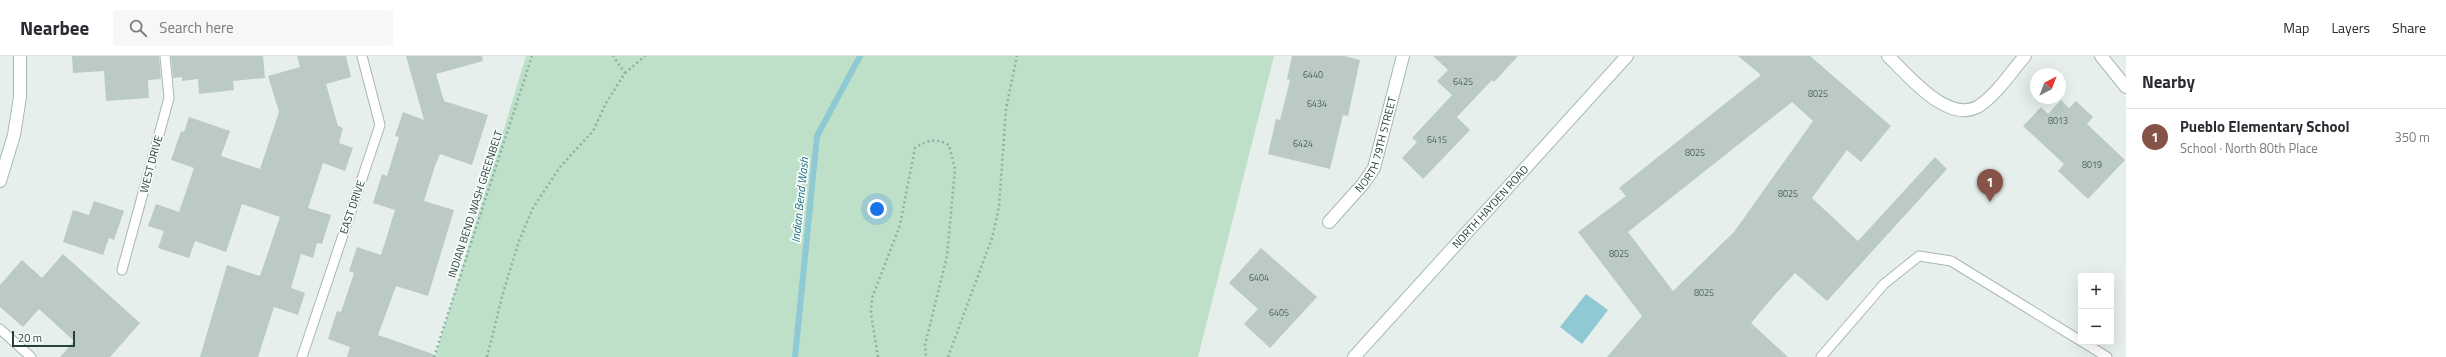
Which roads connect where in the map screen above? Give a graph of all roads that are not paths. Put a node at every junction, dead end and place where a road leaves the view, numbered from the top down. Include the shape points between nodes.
1 (20, 56) edge
2 (165, 56) edge
3 (362, 56) edge
4 (1403, 56) edge
5 (1628, 56) edge
6 (1888, 56) edge
7 (2025, 56) edge
8 (2101, 56) edge
9 (2126, 87) edge
10 (1, 178) edge
11 (1328, 222) dead end
12 (122, 270) dead end
13 (0, 329) edge
14 (2078, 339) edge
15 (2088, 345) edge
16 (31, 357) edge
17 (302, 357) edge
18 (1354, 357) edge
19 (1821, 357) edge
20 (2107, 357) edge

1 - 10 street via 20,97 14,135
2 - 12 lane, WEST DRIVE via 169,98
3 - 17 lane, EAST DRIVE via 380,125
4 - 11 street, NORTH 79TH STREET via 1374,168 1363,184
5 - 18 street, NORTH HAYDEN ROAD
6 - 7 street via 1929,95 1949,108 1963,110 1978,106
8 - 9 street
13 - 16 lane
14 - 19 lane via 1951,261 1919,256 1884,284
15 - 20 lane

